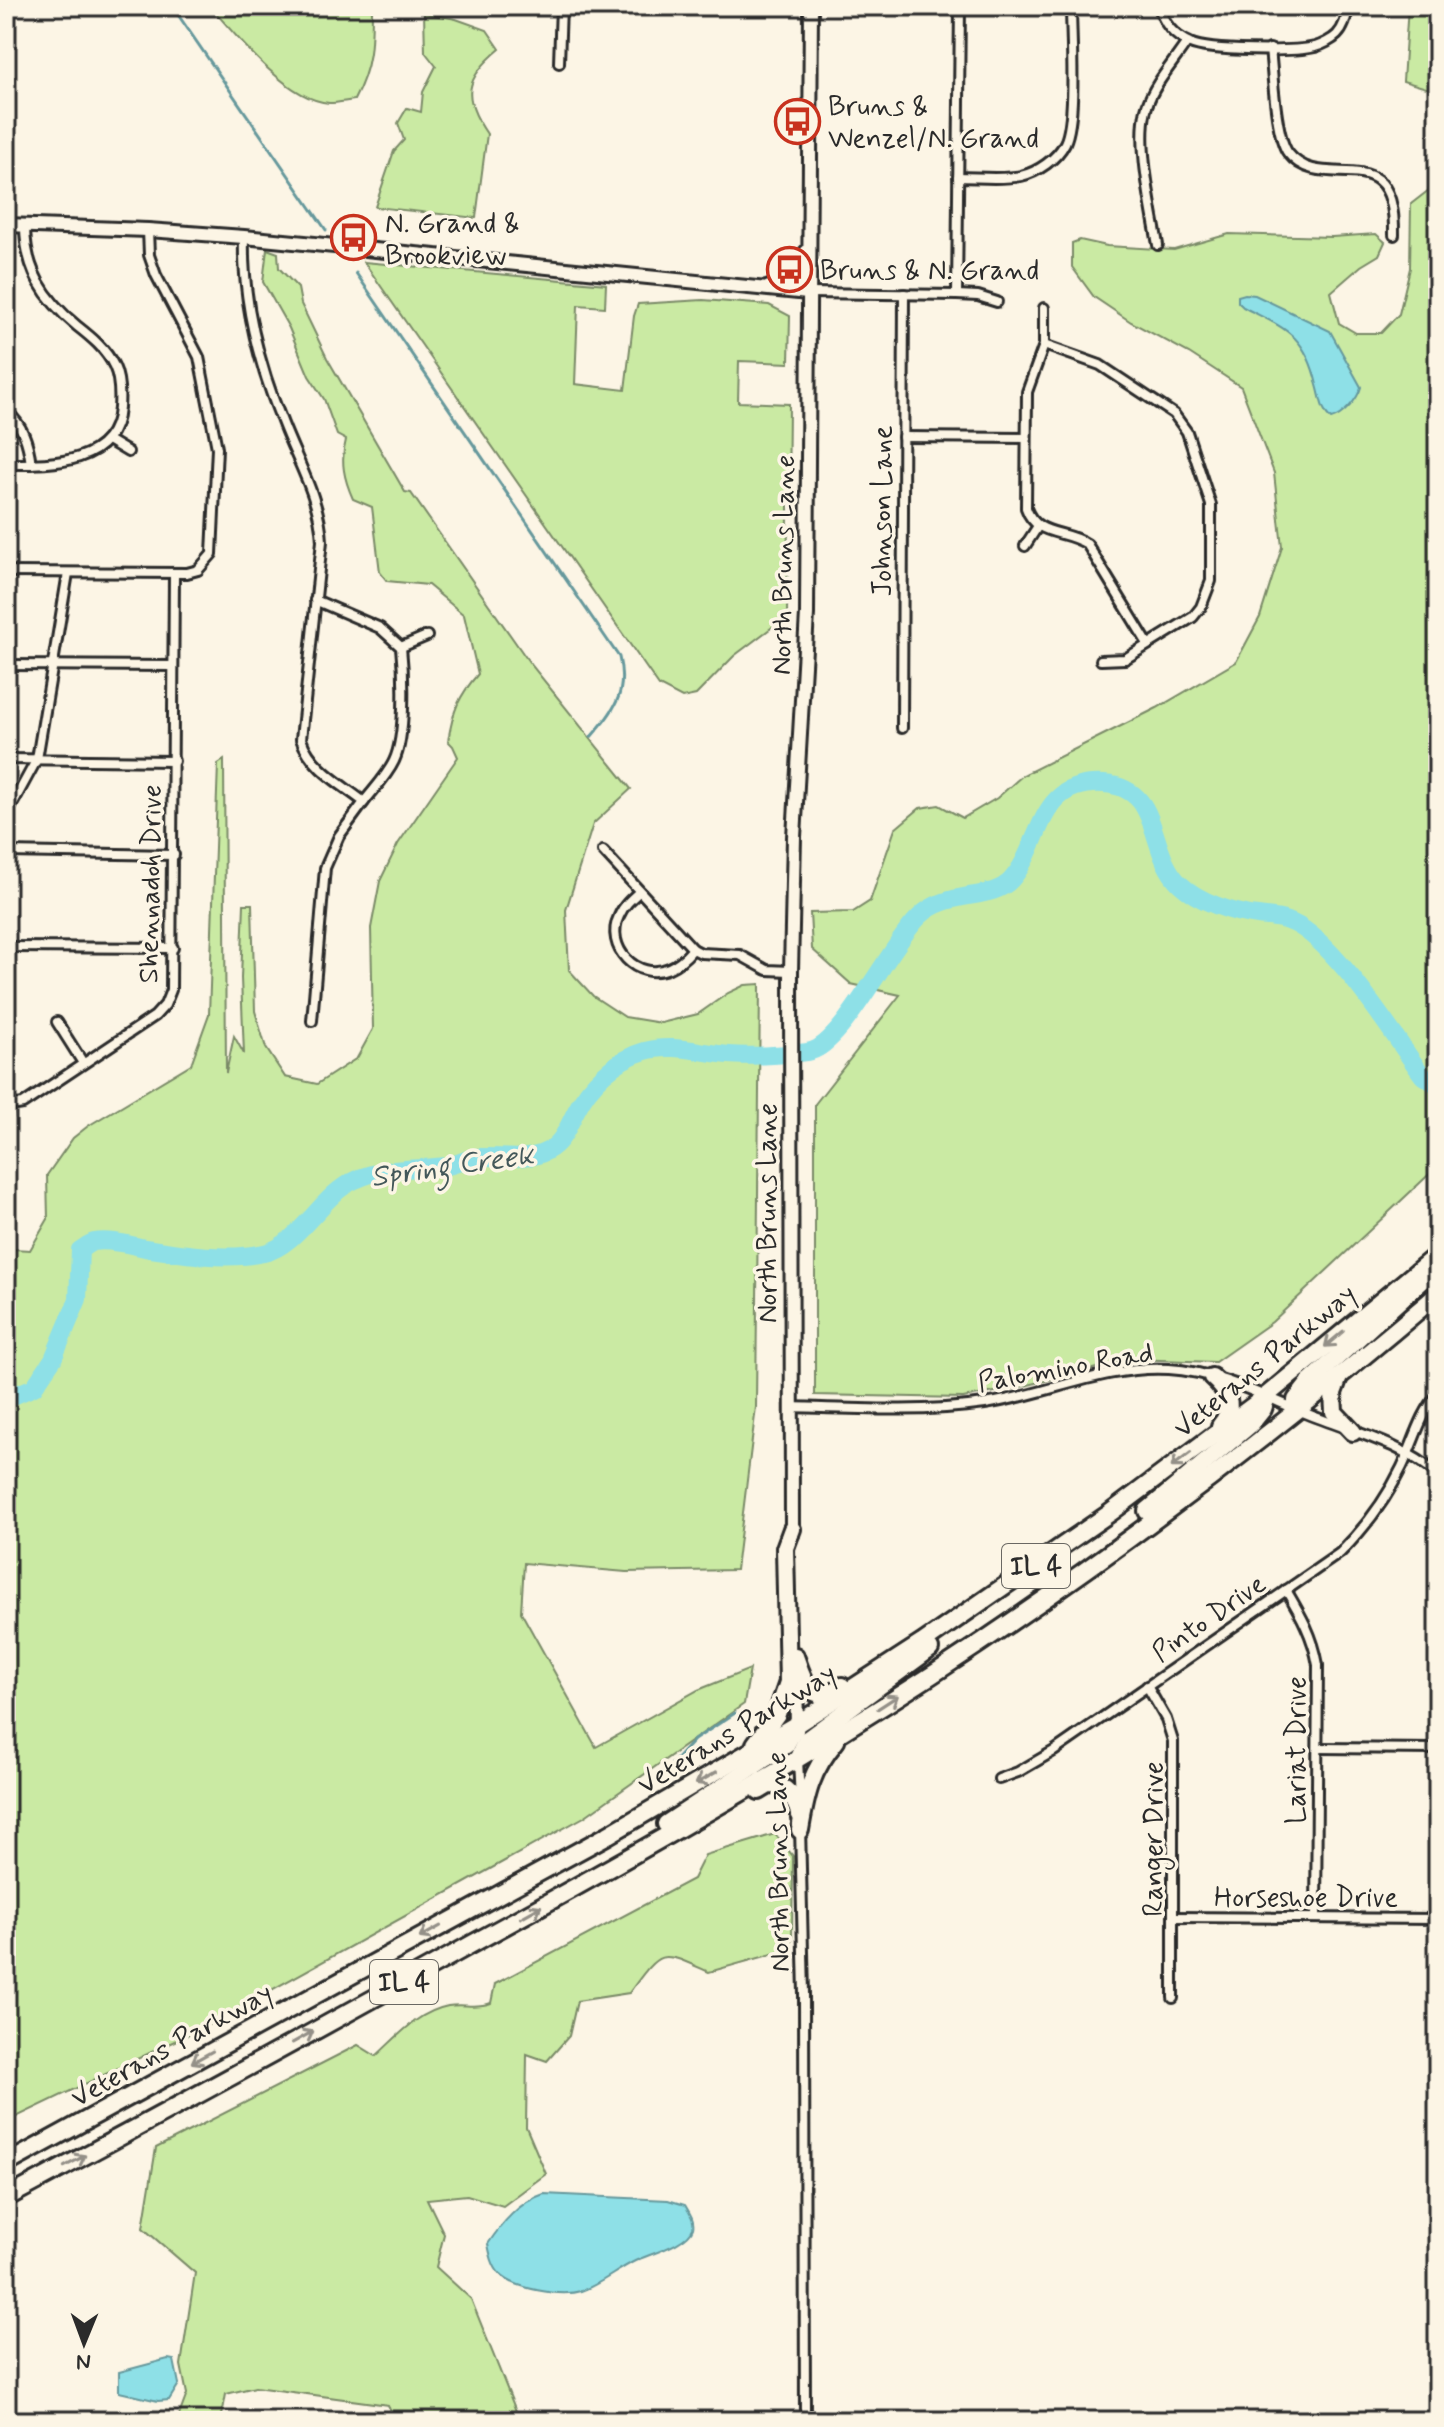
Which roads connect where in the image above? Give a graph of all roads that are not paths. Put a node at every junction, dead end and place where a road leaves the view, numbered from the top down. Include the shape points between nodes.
1 (561, 6) edge
2 (811, 6) edge
3 (960, 6) edge
4 (1071, 6) edge
5 (1159, 6) edge
6 (1348, 6) edge
7 (1187, 42) junction
8 (1270, 49) junction
9 (559, 63) dead end
10 (958, 177) junction
11 (6, 225) edge
12 (25, 226) junction
13 (148, 230) junction
14 (1394, 235) dead end
15 (244, 237) junction
16 (1158, 245) dead end
17 (808, 247) junction
18 (762, 289) junction
19 (808, 293) junction
20 (904, 294) junction
21 (957, 295) junction
22 (997, 302) dead end
23 (1044, 308) dead end
24 (1044, 345) junction
25 (6, 410) edge
26 (903, 437) junction
27 (1026, 438) junction
28 (108, 440) junction
29 (128, 452) dead end
30 (6, 464) edge
31 (31, 464) junction
32 (1038, 526) junction
33 (1025, 546) dead end
34 (6, 572) edge
35 (68, 573) junction
36 (174, 575) junction
37 (315, 600) junction
38 (427, 636) dead end
39 (1148, 644) junction
40 (401, 647) junction
41 (1101, 660) dead end
42 (6, 665) edge
43 (53, 665) junction
44 (173, 666) junction
45 (902, 728) dead end
46 (6, 759) edge
47 (37, 759) junction
48 (174, 761) junction
49 (364, 802) junction
50 (6, 816) edge
51 (603, 851) dead end
52 (6, 852) edge
53 (174, 855) junction
54 (639, 892) junction
55 (6, 947) edge
56 (173, 948) junction
57 (693, 949) junction
58 (791, 971) junction
59 (312, 1021) dead end
60 (57, 1022) dead end
61 (83, 1063) junction
62 (7, 1103) edge
63 (7, 1116) edge
64 (1438, 1254) edge
65 (1438, 1264) edge
66 (1438, 1294) edge
67 (1212, 1377) junction
68 (1339, 1377) junction
69 (1438, 1394) edge
70 (1266, 1396) junction
71 (791, 1407) junction
72 (1296, 1410) junction
73 (1353, 1432) junction
74 (1209, 1439) junction
75 (1408, 1454) junction
76 (1438, 1475) edge
77 (792, 1529) junction
78 (1064, 1583) junction
79 (1286, 1590) junction
80 (992, 1596) junction
81 (971, 1611) junction
82 (795, 1656) junction
83 (1147, 1686) junction
84 (797, 1724) junction
85 (843, 1731) junction
86 (1318, 1748) junction
87 (1438, 1749) edge
88 (745, 1755) junction
89 (798, 1758) junction
90 (999, 1779) dead end
91 (800, 1822) junction
92 (637, 1853) junction
93 (573, 1889) junction
94 (1173, 1917) junction
95 (1316, 1917) junction
96 (1438, 1919) edge
97 (1173, 1998) dead end
98 (6, 2164) edge
99 (6, 2198) edge
100 (805, 2421) edge

1 - 9 street
2 - 17 main road, North Bruns Lane
3 - 10 street
4 - 10 street via 1071,113 1064,145 1037,170 1019,177
5 - 7 street via 1170,29
6 - 8 street via 1343,27 1328,42
7 - 8 street
7 - 16 street via 1156,88 1144,117
8 - 14 street via 1281,137 1288,153 1303,166 1362,172 1383,185 1393,203
10 - 21 street
11 - 12 main road
12 - 13 main road
12 - 28 street via 38,285 115,367 119,414
13 - 15 main road
13 - 36 street via 156,275 199,357 217,448 215,544 198,570
15 - 18 main road
15 - 37 street via 245,287 261,360 320,514
17 - 18 main road via 789,276
17 - 19 main road, North Bruns Lane
18 - 19 main road
19 - 20 street
19 - 58 main road, North Bruns Lane via 807,614
20 - 21 street
20 - 26 street, Johnson Lane
21 - 22 street
23 - 24 street
24 - 27 street via 1027,392
24 - 39 street via 1100,365 1174,414 1187,432 1211,505 1211,581 1193,617
25 - 31 street via 26,435
26 - 27 street
26 - 45 street, Johnson Lane
27 - 32 street via 1026,508
28 - 29 street
28 - 31 street via 85,456
30 - 31 street
32 - 33 street
32 - 39 street via 1087,544
34 - 35 street
35 - 36 street
35 - 43 street
36 - 44 street, Shennadoh Drive
37 - 40 street via 380,628
37 - 49 street via 301,739 316,765
38 - 40 street
39 - 41 street via 1125,659
40 - 49 street via 399,747
42 - 43 street
43 - 44 street
43 - 47 street
44 - 48 street, Shennadoh Drive
46 - 47 street
47 - 48 street
47 - 50 street
48 - 53 street, Shennadoh Drive
49 - 59 street via 339,836 325,868
51 - 54 street
52 - 53 street
53 - 56 street, Shennadoh Drive
54 - 57 street
54 - 57 street via 616,924 617,943 627,961 657,971 683,960
55 - 56 street
56 - 61 street, Shennadoh Drive via 165,1005
57 - 58 street via 740,955 767,970
58 - 71 main road, North Bruns Lane
60 - 61 street
61 - 62 street, Shennadoh Drive via 23,1104
62 - 63 street
64 -> 70 highway, Veterans Parkway / IL 4
65 - 72 highway via 1310,1382 1296,1400
66 - 68 highway, Veterans Parkway / IL 4
67 - 70 street, Palomino Road
67 - 71 street, Palomino Road via 1146,1369 954,1408
67 - 74 highway via 1226,1391 1229,1409
68 - 72 highway, Veterans Parkway / IL 4
68 - 73 highway via 1334,1412
69 - 75 street
70 - 72 street, Palomino Road
70 - 74 highway, Veterans Parkway / IL 4
70 - 78 highway via 1251,1424
71 - 77 main road, North Bruns Lane
72 - 73 street, Palomino Road
72 - 78 highway, Veterans Parkway / IL 4
73 - 75 street, Palomino Road
74 -> 80 highway, Veterans Parkway / IL 4
75 - 76 street, Palomino Road
75 - 79 street, Pinto Drive via 1356,1537
77 - 82 main road, North Bruns Lane
77 - 88 highway via 785,1548 788,1682 774,1720
85 -> 78 highway, Veterans Parkway / IL 4
79 - 83 street, Pinto Drive
79 - 86 street, Lariat Drive via 1314,1643
80 - 81 highway, Veterans Parkway / IL 4
80 - 89 highway via 958,1629 806,1740
81 - 82 highway via 923,1633 824,1695 808,1687
81 - 84 highway, Veterans Parkway / IL 4
82 - 84 main road, North Bruns Lane
83 - 90 street, Pinto Drive via 1034,1764
83 - 94 street, Ranger Drive via 1173,1741
84 - 88 highway, Veterans Parkway / IL 4
84 - 89 main road, North Bruns Lane
84 - 93 highway via 779,1750
85 - 89 highway, Veterans Parkway / IL 4
85 - 91 highway via 813,1773
86 - 87 street
86 - 95 street, Lariat Drive
88 -> 98 highway, Veterans Parkway / IL 4
89 - 91 street, North Bruns Lane
89 - 92 highway, Veterans Parkway / IL 4
91 - 92 highway via 787,1790 769,1785 668,1845
91 - 100 street, North Bruns Lane
92 - 93 highway, Veterans Parkway / IL 4
99 -> 93 highway, Veterans Parkway / IL 4
94 - 95 street, Horseshoe Drive
94 - 97 street, Ranger Drive
95 - 96 street, Horseshoe Drive

